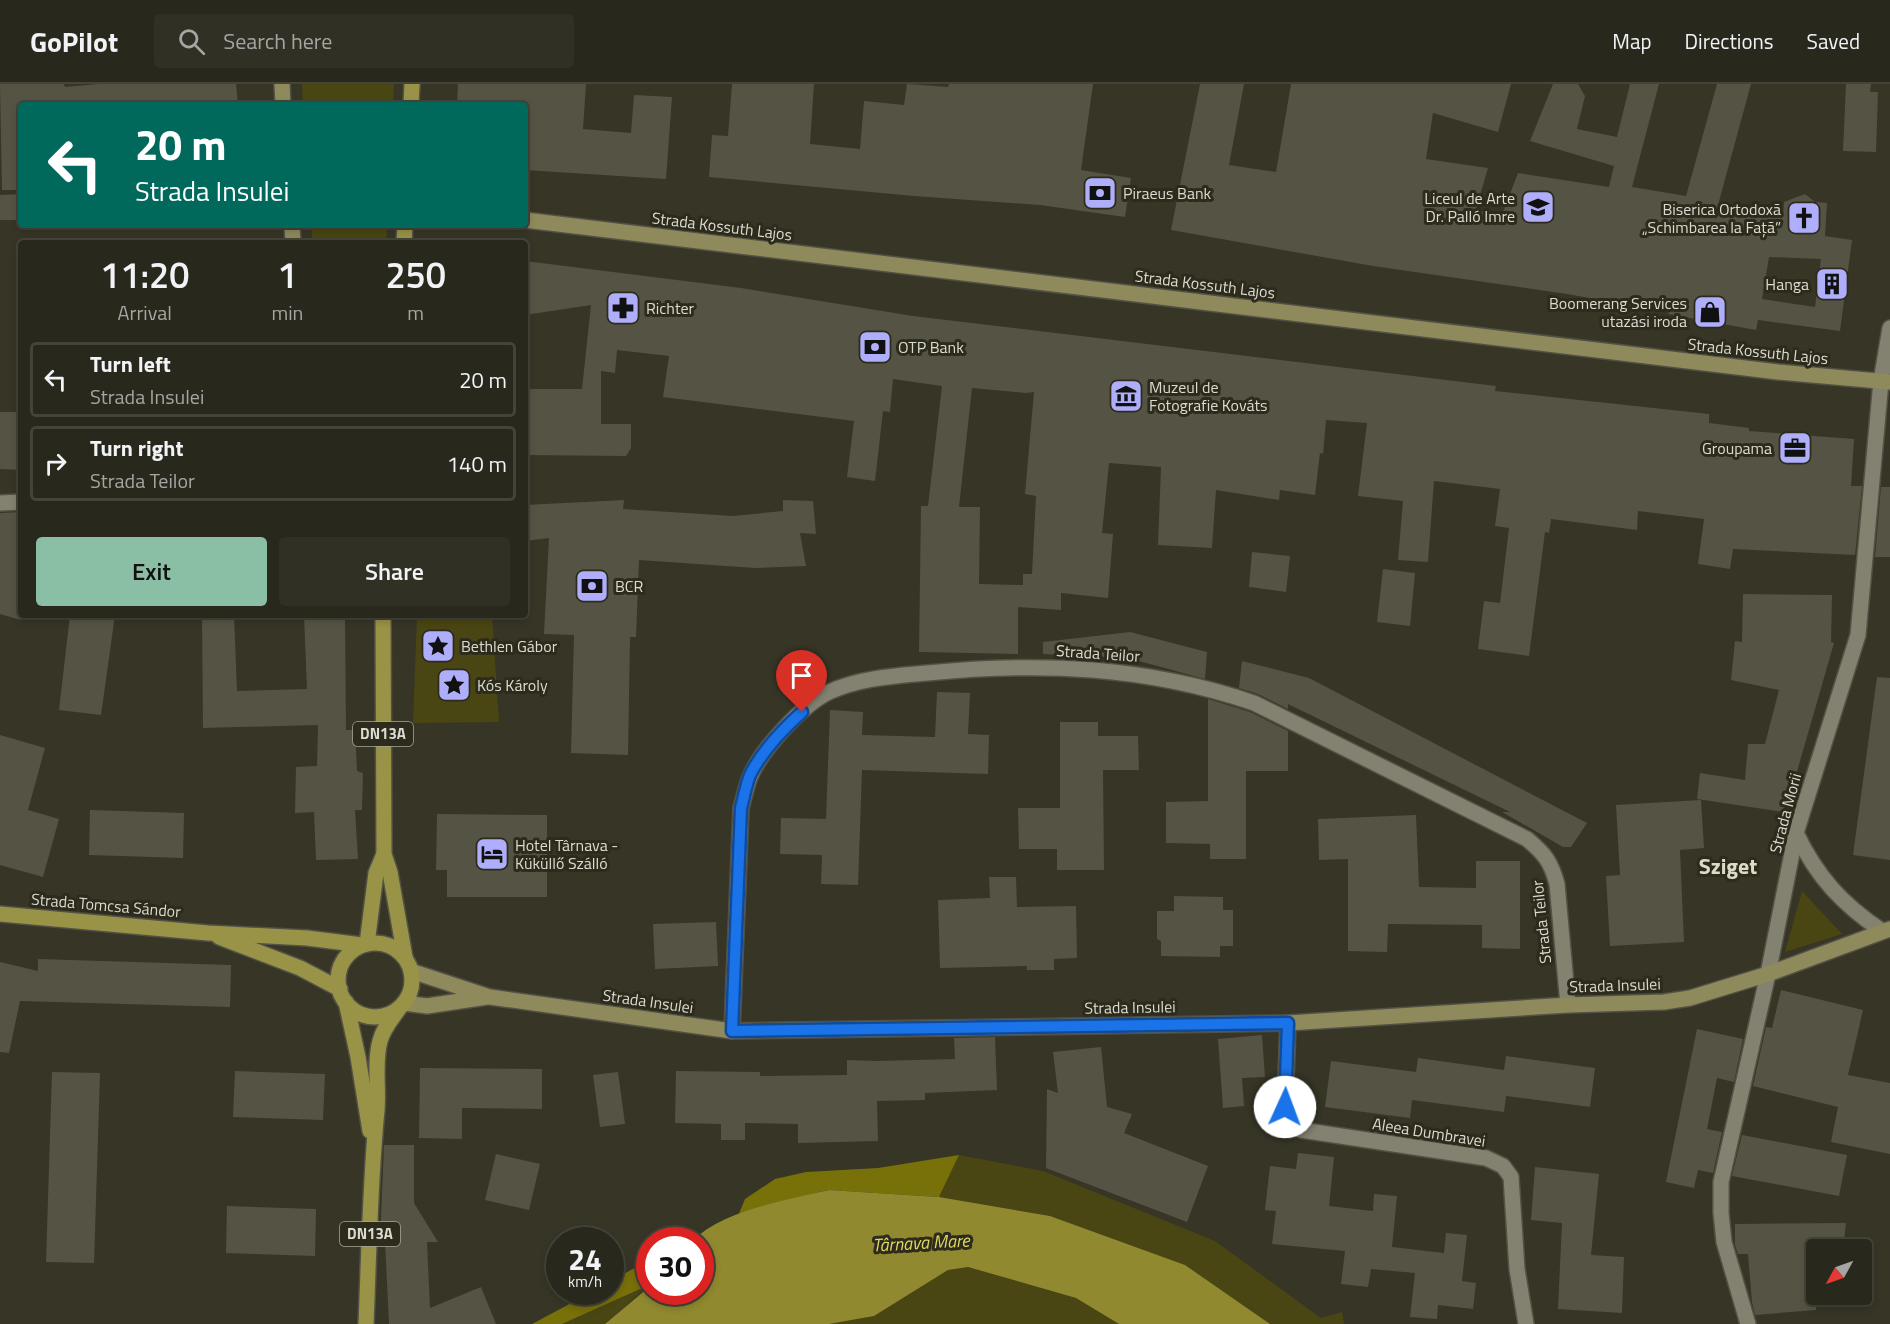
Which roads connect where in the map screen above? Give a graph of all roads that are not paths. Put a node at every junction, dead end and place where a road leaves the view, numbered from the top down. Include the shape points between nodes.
1 (282, 84) edge
2 (412, 84) edge
3 (283, 102) edge
4 (411, 102) edge
5 (528, 220) edge
6 (1890, 328) edge
7 (1885, 381) edge
8 (18, 502) edge
9 (0, 503) edge
10 (383, 618) edge
11 (1796, 833) junction
12 (384, 854) junction
13 (0, 914) edge
14 (1886, 930) edge
15 (208, 933) junction
16 (365, 944) junction
17 (408, 964) junction
18 (1768, 974) junction
19 (343, 995) junction
20 (490, 997) junction
21 (1568, 1005) junction
22 (401, 1006) junction
23 (1288, 1023) junction
24 (732, 1031) junction
25 (373, 1143) junction
26 (366, 1324) edge
27 (1526, 1324) edge
28 (1748, 1324) edge

1 - 3 main road
2 - 4 main road
5 - 7 main road, Strada Kossuth Lajos via 1778,372
6 - 7 street, Strada Morii
7 - 11 street, Strada Morii via 1858,635
8 - 9 street
10 - 12 main road, DN13A
11 - 14 street via 1823,880 1862,918
11 - 18 street, Strada Morii
12 - 16 main road, DN13A via 376,873
12 - 17 main road, DN13A
13 - 15 main road, Strada Tomcsa Sándor
14 - 18 main road, Strada Insulei
15 - 16 main road
15 - 19 main road via 300,968
16 - 17 main road via 381,943 394,948
16 - 19 main road, DN13A via 343,962 339,975
17 - 20 main road, Strada Insulei
17 - 22 main road, DN13A via 412,988
18 - 21 main road, Strada Insulei via 1690,998
18 - 28 street, Strada Morii via 1721,1182 1724,1242
19 - 22 main road via 357,1012 370,1016 385,1016
19 - 25 main road, DN13A
20 - 22 main road, Strada Insulei
20 - 24 main road, Strada Insulei
21 - 23 main road, Strada Insulei
21 - 24 street, Strada Teilor via 1557,884 1552,865 1527,839 1254,702 1218,690 1128,673 1073,668 983,668 871,679 830,692 785,727 769,746 750,776 741,808
22 - 25 main road, DN13A via 380,1043
23 - 24 main road, Strada Insulei
23 - 27 street, Aleea Dumbravei via 1285,1107 1288,1119 1301,1130 1486,1158 1503,1166 1511,1177 1517,1269
25 - 26 main road, DN13A

